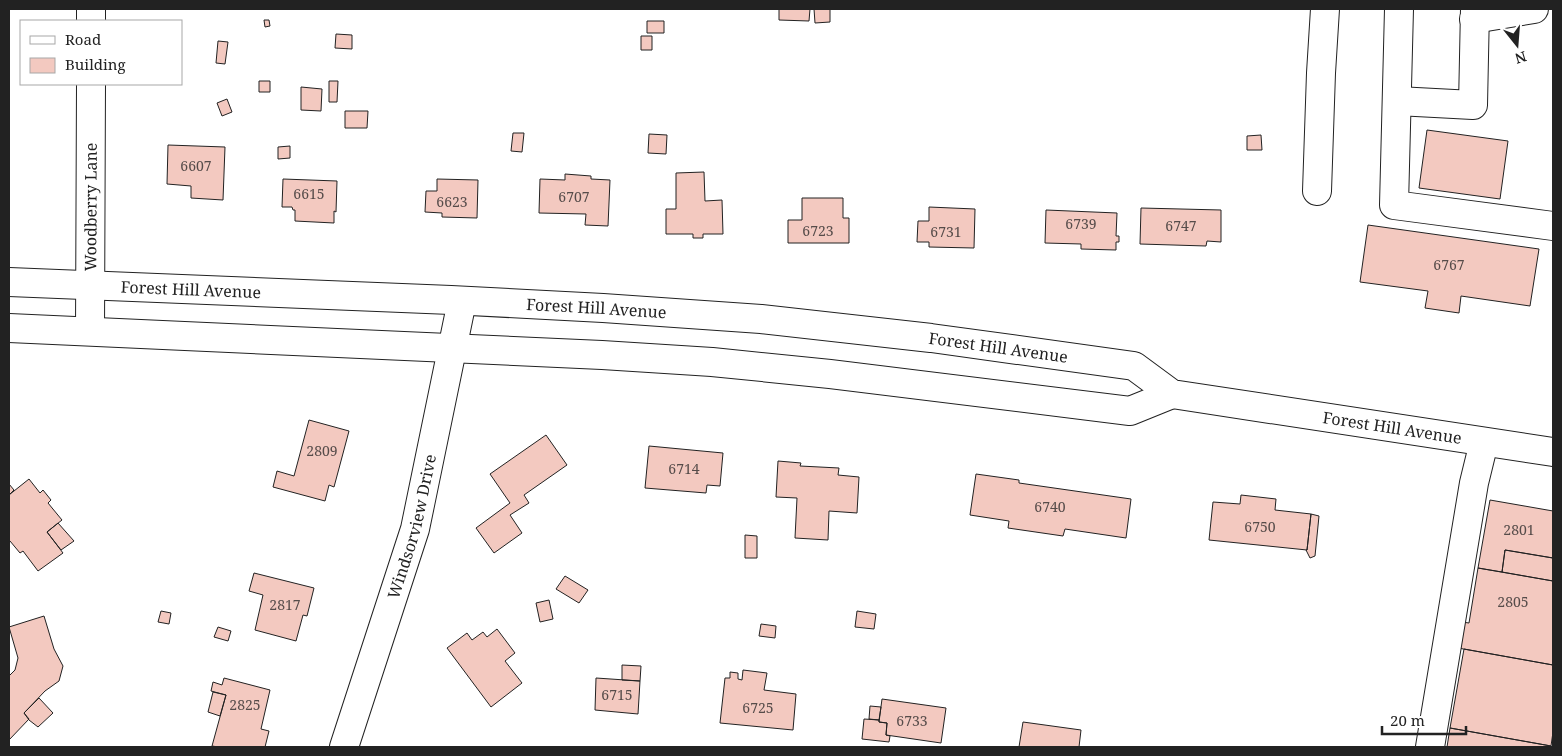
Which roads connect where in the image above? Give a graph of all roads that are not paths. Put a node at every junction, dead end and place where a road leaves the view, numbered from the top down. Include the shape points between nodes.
1 (1325, 9) edge
2 (1400, 9) edge
3 (1534, 9) edge
4 (1474, 14) edge
5 (91, 85) edge
6 (1397, 101) junction
7 (1317, 190) dead end
8 (1553, 226) edge
9 (9, 282) edge
10 (90, 284) junction
11 (462, 300) junction
12 (9, 328) edge
13 (90, 331) junction
14 (453, 348) junction
15 (1172, 394) junction
16 (1484, 442) junction
17 (1553, 452) edge
18 (344, 747) edge
19 (1430, 747) edge

1 - 7 main road
2 - 6 main road
3 - 4 main road
4 - 6 main road via 1473,105
5 - 10 main road, Woodberry Lane
6 - 8 main road via 1394,205
9 - 10 main road, Forest Hill Avenue
10 - 11 main road, Forest Hill Avenue
10 - 13 main road, Woodberry Lane
11 - 14 main road, Windsorview Drive
11 - 15 main road, Forest Hill Avenue via 762,319 931,338 1134,366
12 - 13 main road
13 - 14 main road
14 - 15 main road via 712,362 1130,411
14 - 18 main road, Windsorview Drive via 415,529
15 - 16 main road, Forest Hill Avenue
16 - 17 main road, Forest Hill Avenue
16 - 19 main road via 1474,483

